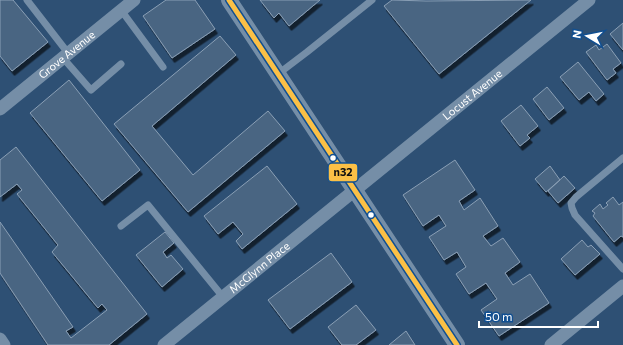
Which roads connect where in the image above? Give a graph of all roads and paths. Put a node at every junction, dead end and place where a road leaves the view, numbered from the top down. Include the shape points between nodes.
1 (27, 0) edge
2 (134, 0) edge
3 (229, 0) edge
4 (372, 0) edge
5 (589, 0) edge
6 (121, 10) junction
7 (66, 56) junction
8 (121, 64) dead end
9 (163, 67) dead end
10 (278, 74) junction
11 (0, 109) edge
12 (623, 158) edge
13 (354, 190) junction
14 (121, 226) dead end
15 (623, 269) edge
16 (623, 286) edge
17 (223, 297) junction
18 (0, 339) edge
19 (4, 345) edge
20 (164, 345) edge
21 (457, 345) edge
22 (551, 345) edge

1 - 7 lane
2 - 6 street, Grove Avenue
3 - 10 street
4 - 10 lane
5 - 13 street, Locust Avenue
6 - 7 street, Grove Avenue
6 - 9 lane
7 - 8 lane via 91,90
7 - 11 street, Grove Avenue
10 - 13 street
12 - 15 lane via 571,203 575,215
13 - 17 street, McGlynn Place
13 - 21 street
14 - 17 lane via 148,205
16 - 22 street
17 - 20 street, McGlynn Place
18 - 19 street

